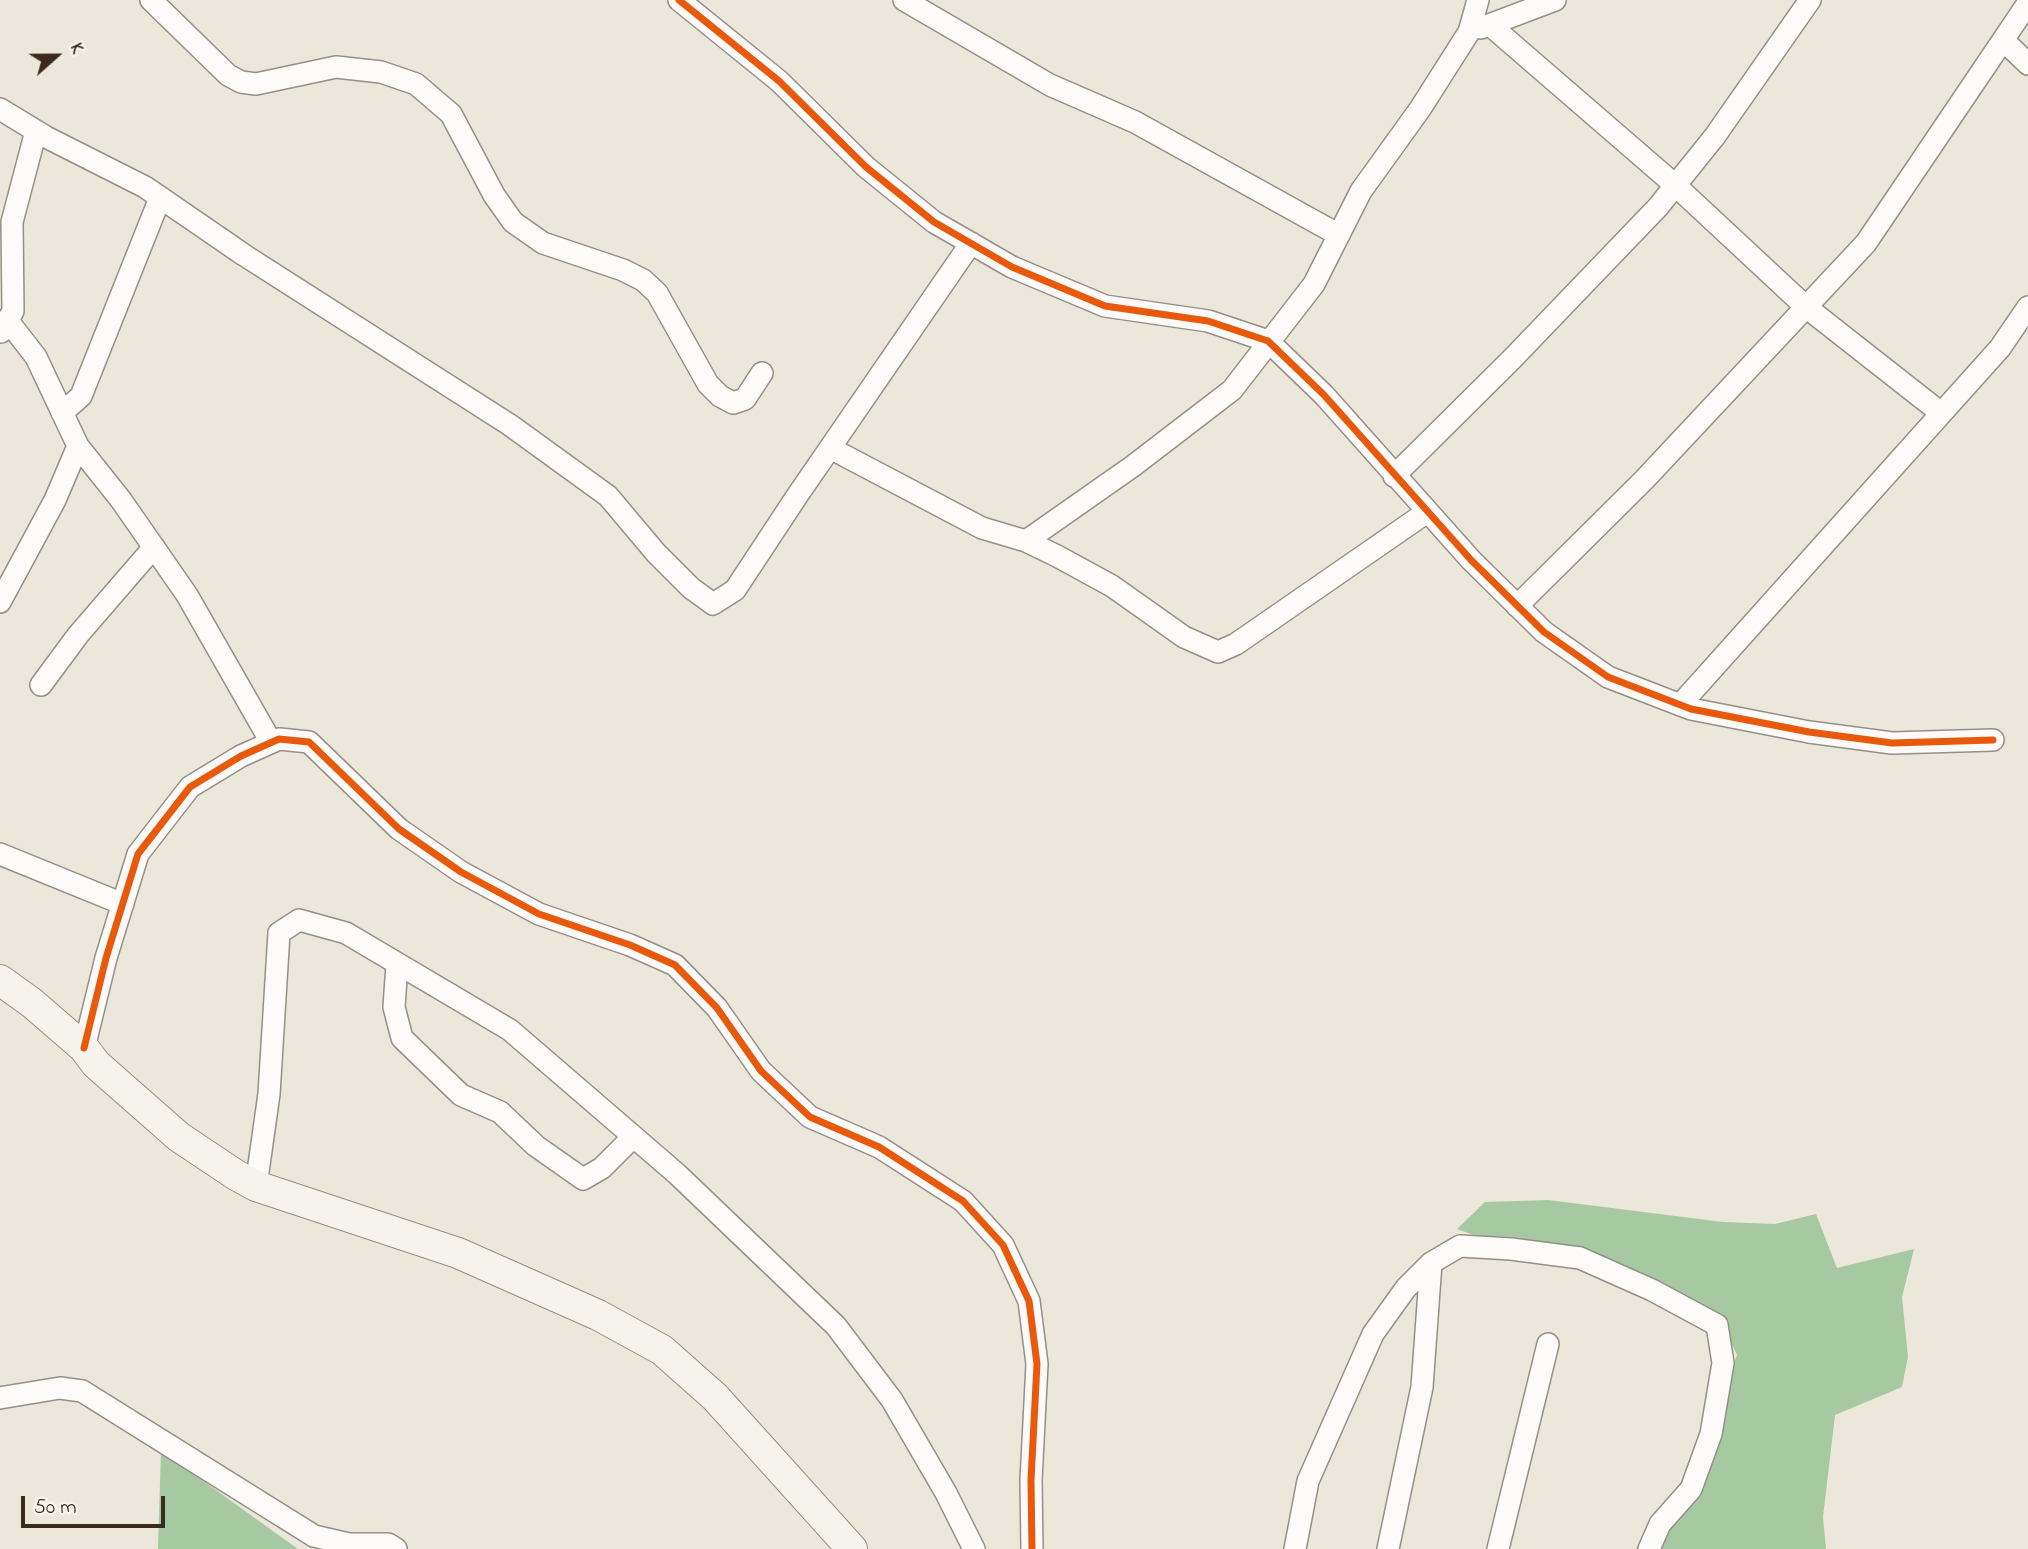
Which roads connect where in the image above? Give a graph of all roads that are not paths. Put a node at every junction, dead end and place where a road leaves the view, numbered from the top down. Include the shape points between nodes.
1 (151, 0) edge
2 (679, 0) edge
3 (904, 0) edge
4 (1478, 0) edge
5 (1555, 0) edge
6 (1810, 0) edge
7 (2028, 3) edge
8 (1490, 25) junction
9 (1469, 32) junction
10 (2003, 40) junction
11 (2028, 64) edge
12 (0, 109) edge
13 (36, 131) junction
14 (1675, 185) junction
15 (160, 198) junction
16 (1339, 235) junction
17 (971, 243) junction
18 (1806, 307) junction
19 (2028, 307) edge
20 (4, 327) edge
21 (1268, 341) junction
22 (762, 373) dead end
23 (62, 413) junction
24 (1941, 413) junction
25 (78, 446) junction
26 (830, 448) junction
27 (1394, 476) junction
28 (1427, 512) junction
29 (1026, 541) junction
30 (154, 547) junction
31 (0, 602) edge
32 (1517, 606) junction
33 (41, 685) dead end
34 (1680, 705) junction
35 (1993, 740) dead end
36 (271, 742) junction
37 (0, 854) edge
38 (123, 904) junction
39 (397, 964) junction
40 (0, 981) edge
41 (84, 1048) junction
42 (633, 1137) junction
43 (256, 1186) junction
44 (1431, 1263) junction
45 (1548, 1344) dead end
46 (0, 1398) edge
47 (396, 1549) edge
48 (852, 1549) edge
49 (974, 1549) edge
50 (1032, 1549) edge
51 (1295, 1549) edge
52 (1388, 1549) edge
53 (1498, 1549) edge
54 (1649, 1549) edge

1 - 22 street via 228,75 241,82 256,84 336,67 382,72 416,84 451,114 513,222 543,243 643,280 657,293 708,384 720,396 733,404 745,399
2 - 17 street via 779,81 866,167 934,222
3 - 16 street via 1050,85 1135,122
4 - 9 street
5 - 8 street
6 - 14 street
7 - 10 street
8 - 9 street
8 - 14 street
9 - 16 street via 1361,191
10 - 11 street
10 - 18 street via 1866,243
12 - 13 street
13 - 15 street
13 - 20 street via 12,222 13,311
14 - 18 street
14 - 27 street via 1512,359
15 - 23 street via 81,396
15 - 26 street via 510,425 608,496 656,553 713,604 735,590
16 - 21 street via 1314,284
17 - 21 street via 1012,267 1105,306 1208,321
17 - 26 street
18 - 24 street
18 - 32 street
19 - 24 street via 2000,348
20 - 23 street via 36,357
21 - 27 street via 1324,395
21 - 29 street via 1232,390
23 - 25 street
24 - 34 street
25 - 30 street
25 - 31 street via 55,500
26 - 29 street via 982,528
27 - 28 street
28 - 29 street via 1236,645 1218,652 1184,637 1112,586
28 - 32 street
30 - 33 street
30 - 36 street via 187,595
32 - 34 street via 1544,632 1608,677
34 - 35 street via 1809,732 1892,743
36 - 38 street via 190,787 138,854
36 - 50 street via 309,742 399,829 472,878 539,914 675,965 717,1008 761,1071 810,1117 879,1147 963,1201 1003,1245 1029,1301 1037,1364
37 - 38 street
38 - 41 street
39 - 42 street via 510,1030
39 - 42 street via 394,1007 402,1038 461,1095 500,1112 536,1146 583,1179 602,1168
39 - 43 street via 346,933 299,920 279,933 269,1094
40 - 41 main road
41 - 43 main road via 179,1137
42 - 49 street via 836,1326 892,1400
43 - 48 main road via 458,1254 598,1315 662,1350 715,1397
44 - 51 street via 1406,1288 1373,1334 1308,1481
44 - 52 street via 1422,1387
44 - 54 street via 1460,1246 1580,1258 1717,1325 1723,1363 1711,1434 1691,1489 1660,1524
45 - 53 street
46 - 47 street via 60,1388 82,1391 314,1536 349,1544 388,1544

